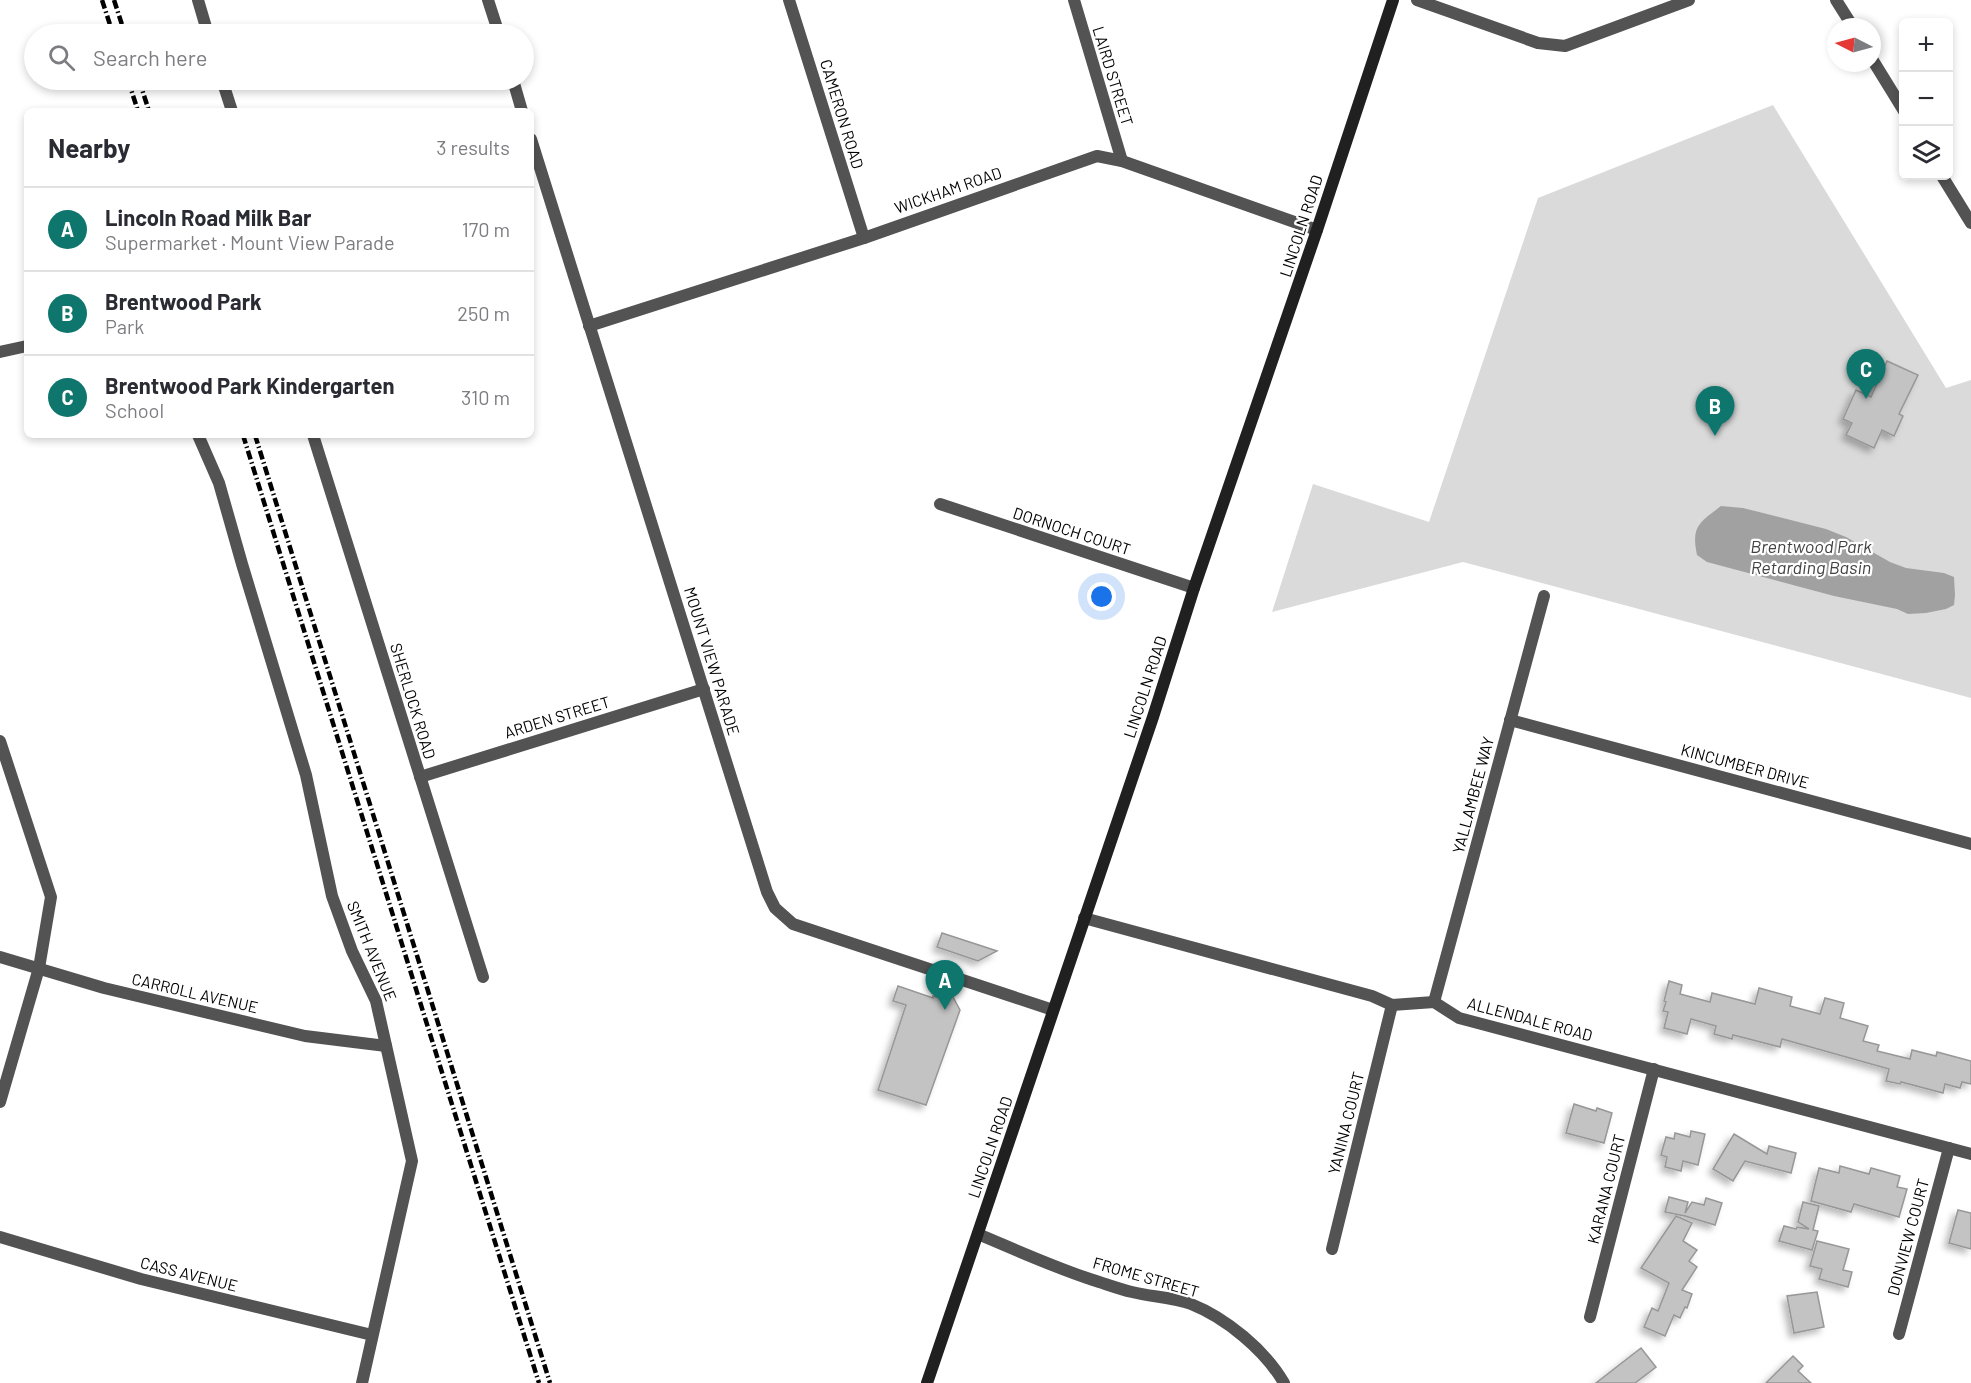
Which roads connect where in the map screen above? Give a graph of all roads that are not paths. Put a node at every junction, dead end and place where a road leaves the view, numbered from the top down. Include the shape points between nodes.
1 (198, 0) edge
2 (488, 0) edge
3 (789, 0) edge
4 (1074, 0) edge
5 (1393, 0) edge
6 (1417, 0) edge
7 (1689, 0) edge
8 (1836, 0) edge
9 (1847, 18) edge
10 (205, 24) edge
11 (496, 24) edge
12 (1880, 72) edge
13 (225, 90) edge
14 (516, 90) edge
15 (1899, 103) edge
16 (231, 108) edge
17 (521, 108) edge
18 (534, 149) edge
19 (1122, 161) junction
20 (1944, 180) edge
21 (1971, 223) edge
22 (1317, 230) junction
23 (864, 238) junction
24 (589, 326) junction
25 (24, 347) edge
26 (0, 352) edge
27 (199, 438) edge
28 (314, 438) edge
29 (940, 504) dead end
30 (1194, 588) junction
31 (1544, 596) dead end
32 (704, 689) junction
33 (1510, 720) junction
34 (0, 741) edge
35 (420, 777) junction
36 (1971, 844) edge
37 (1084, 918) junction
38 (0, 957) edge
39 (39, 968) junction
40 (483, 978) dead end
41 (1434, 1002) junction
42 (1392, 1005) junction
43 (1053, 1010) junction
44 (386, 1046) junction
45 (1654, 1069) junction
46 (0, 1102) edge
47 (1949, 1148) junction
48 (1971, 1154) edge
49 (978, 1234) junction
50 (0, 1237) edge
51 (1332, 1249) dead end
52 (1590, 1317) dead end
53 (1899, 1334) dead end
54 (372, 1335) junction
55 (362, 1383) edge
56 (927, 1383) edge
57 (1284, 1383) edge

1 - 10 street
2 - 11 street
3 - 23 street, CAMERON ROAD
4 - 19 street, LAIRD STREET
5 - 22 main road, LINCOLN ROAD
6 - 7 street via 1538,43 1565,46
8 - 9 street
12 - 15 street
13 - 16 street
14 - 17 street
18 - 24 street, MOUNT VIEW PARADE
19 - 22 street, WICKHAM ROAD
19 - 23 street, WICKHAM ROAD via 1097,156
20 - 21 street
22 - 30 main road, LINCOLN ROAD
23 - 24 street, WICKHAM ROAD
24 - 32 street, MOUNT VIEW PARADE
25 - 26 street
27 - 44 street, SMITH AVENUE via 219,483 306,775 332,896 376,1001
28 - 35 street, SHERLOCK ROAD
29 - 30 street, DORNOCH COURT
30 - 37 main road, LINCOLN ROAD
31 - 33 street, YALLAMBEE WAY
32 - 35 street, ARDEN STREET
32 - 43 street, MOUNT VIEW PARADE via 767,892 783,916 793,924
33 - 36 street, KINCUMBER DRIVE
33 - 41 street, YALLAMBEE WAY
34 - 39 street via 51,897
35 - 40 street, SHERLOCK ROAD
37 - 42 street via 1372,996
37 - 43 main road, LINCOLN ROAD
38 - 39 street, CARROLL AVENUE
39 - 44 street, CARROLL AVENUE via 104,988 305,1036
39 - 46 street
41 - 42 street
41 - 45 street, ALLENDALE ROAD via 1459,1018
42 - 51 street, YANINA COURT
43 - 49 main road, LINCOLN ROAD
44 - 54 street, SMITH AVENUE via 412,1161
45 - 47 street, ALLENDALE ROAD
45 - 52 street, KARANA COURT
47 - 48 street, ALLENDALE ROAD
47 - 53 street, DONVIEW COURT
49 - 56 main road, LINCOLN ROAD
49 - 57 street, FROME STREET via 1130,1292 1190,1303 1242,1335
50 - 54 street, CASS AVENUE via 141,1279
54 - 55 street, SMITH AVENUE

